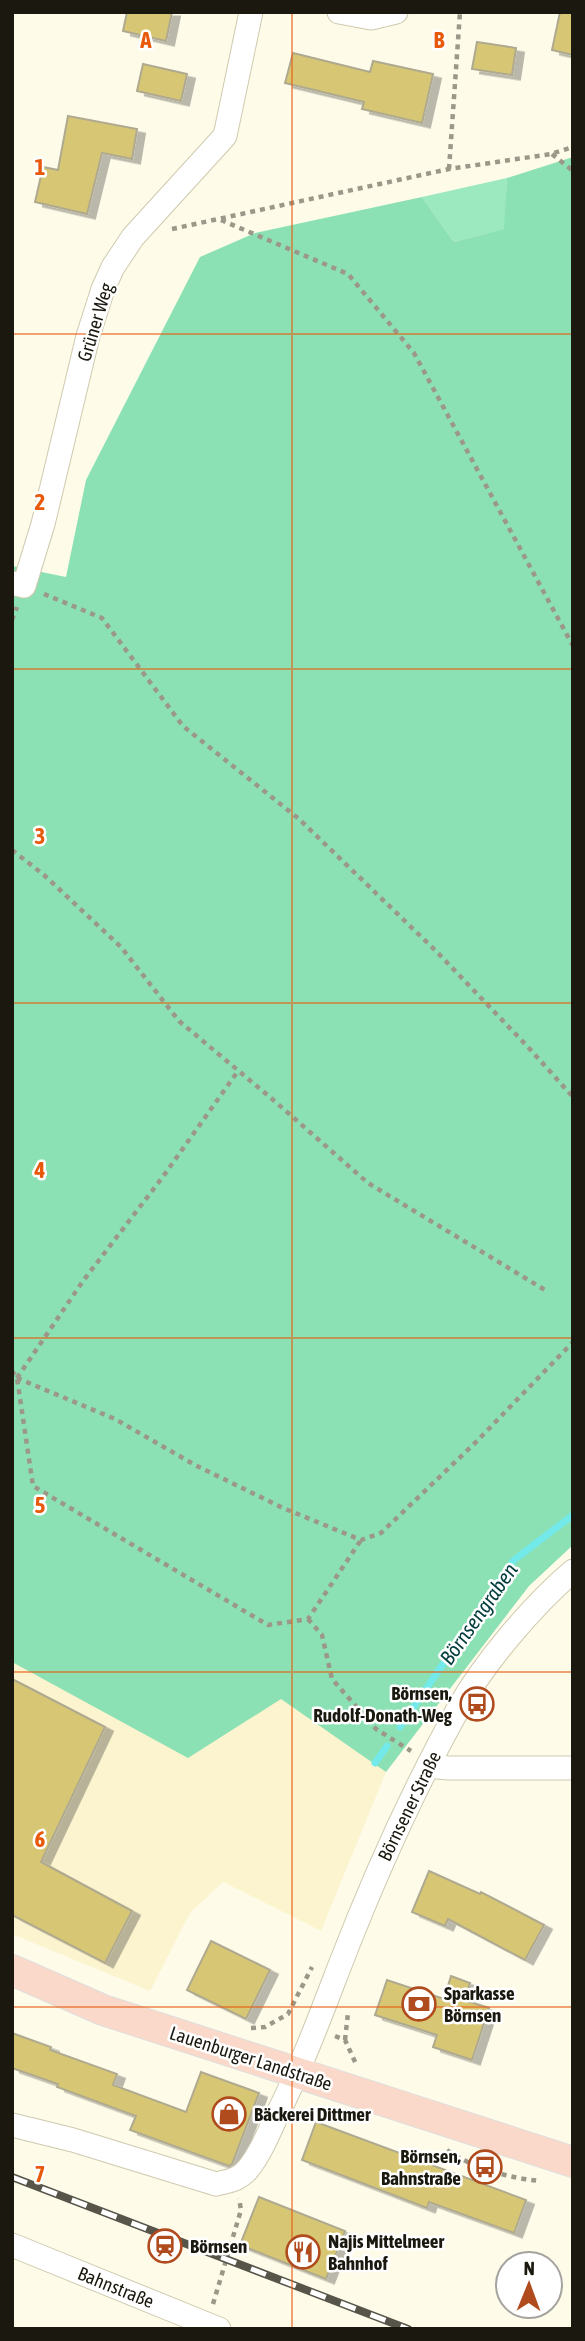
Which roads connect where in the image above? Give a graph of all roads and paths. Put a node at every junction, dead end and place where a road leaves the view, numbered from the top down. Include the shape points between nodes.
1 (251, 12) edge
2 (339, 12) edge
3 (396, 12) edge
4 (460, 12) edge
5 (573, 147) edge
6 (551, 154) junction
7 (449, 169) junction
8 (573, 171) edge
9 (221, 220) junction
10 (133, 237) junction
11 (18, 585) edge
12 (573, 646) edge
13 (12, 850) edge
14 (239, 1071) junction
15 (573, 1097) edge
16 (545, 1290) dead end
17 (573, 1342) edge
18 (12, 1371) edge
19 (17, 1378) junction
20 (361, 1540) junction
21 (573, 1570) edge
22 (308, 1619) junction
23 (421, 1743) dead end
24 (405, 1747) dead end
25 (420, 1760) junction
26 (573, 1768) edge
27 (316, 1959) dead end
28 (12, 1970) edge
29 (288, 2014) junction
30 (316, 2027) junction
31 (243, 2029) dead end
32 (357, 2067) dead end
33 (298, 2074) junction
34 (12, 2125) edge
35 (573, 2162) edge
36 (235, 2180) junction
37 (12, 2245) edge
38 (211, 2327) edge

1 - 10 street, Grüner Weg via 225,136
2 - 3 street via 371,18
4 - 7 path
5 - 6 path
6 - 7 path
6 - 8 path
7 - 9 path
9 - 10 path
9 - 12 path via 348,274 414,353
10 - 11 street, Grüner Weg via 113,267 88,336 43,524
11 - 15 path via 102,618 183,726 299,819 437,952
13 - 14 path via 121,947 179,1021
14 - 16 path via 368,1183
14 - 19 path
17 - 20 path via 381,1533
18 - 19 path
19 - 20 path via 116,1419 195,1465
19 - 22 path via 33,1486 268,1625
20 - 22 path
21 - 25 street, Börnsener Straße via 498,1651
22 - 24 path via 322,1635 331,1679 376,1729
23 - 25 path
25 - 26 street via 448,1768
25 - 30 street, Börnsener Straße via 405,1809
27 - 29 path
28 - 33 main road, Lauenburger Landstraße via 103,2010
29 - 30 path
29 - 31 path via 265,2027
30 - 32 path via 345,2040
30 - 33 street, Börnsener Straße
33 - 35 main road, Lauenburger Landstraße
33 - 36 street, Börnsener Straße via 258,2154
34 - 36 street via 216,2184
36 - 38 path via 241,2210 221,2267
37 - 38 street, Bahnstraße

